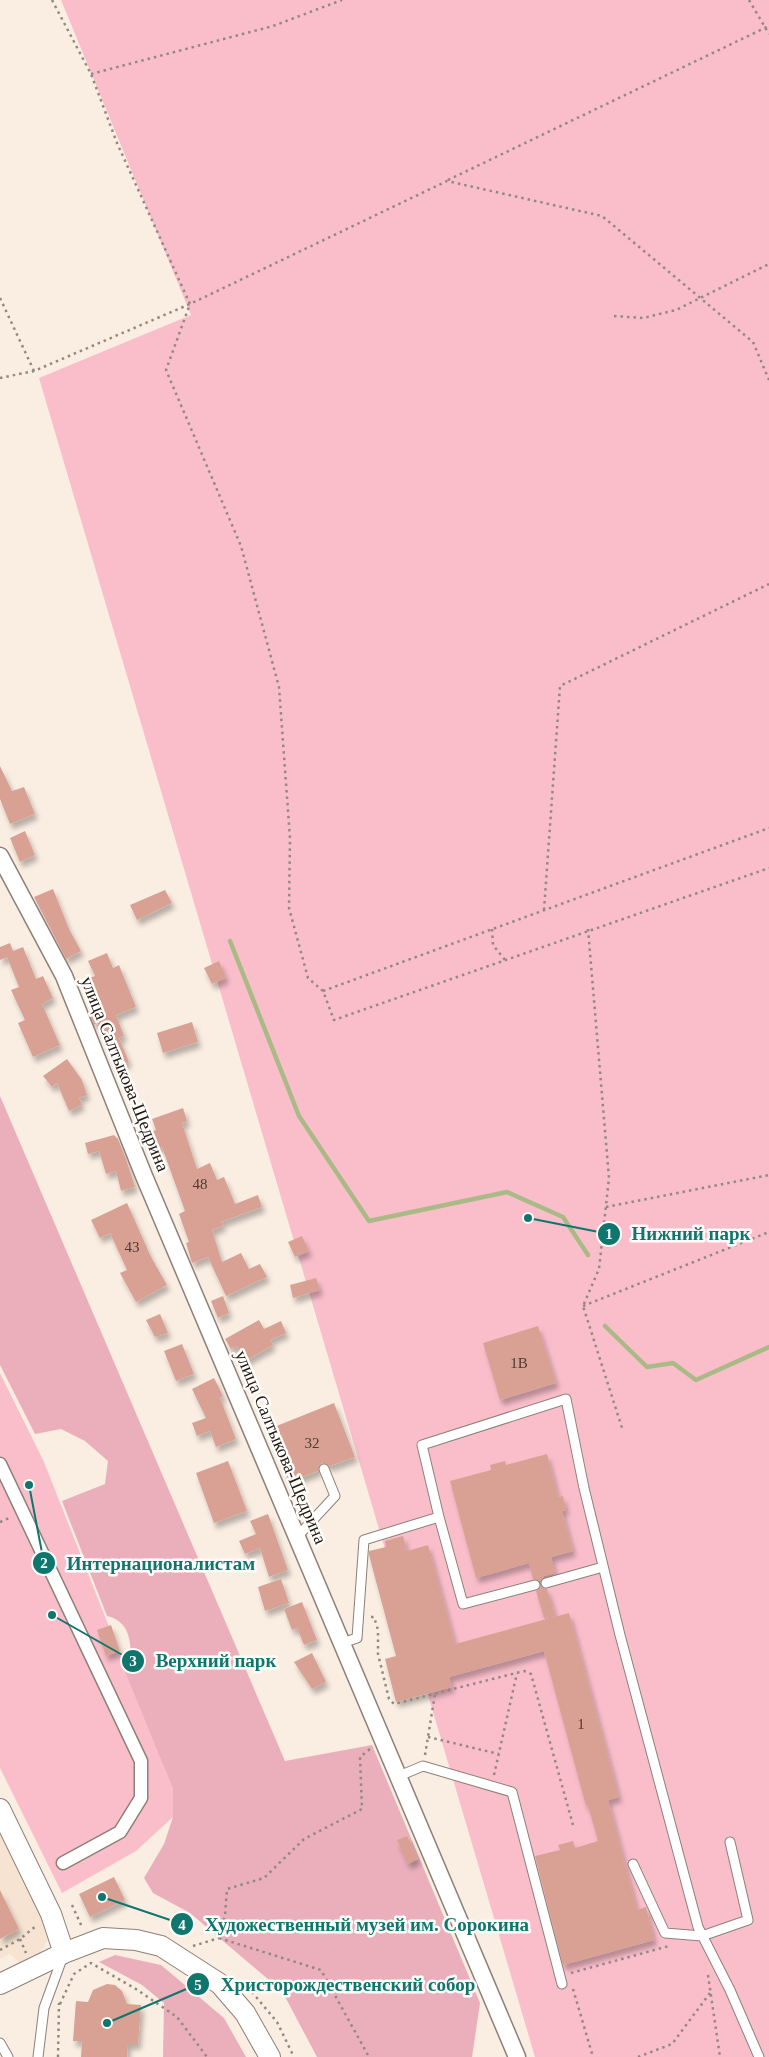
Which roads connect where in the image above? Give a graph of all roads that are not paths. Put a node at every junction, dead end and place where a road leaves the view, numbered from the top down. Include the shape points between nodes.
1 (0, 856) edge
2 (0, 1464) edge
3 (324, 1469) dead end
4 (439, 1517) junction
5 (297, 1537) junction
6 (603, 1567) junction
7 (546, 1583) dead end
8 (535, 1585) dead end
9 (342, 1643) junction
10 (399, 1776) junction
11 (0, 1810) edge
12 (730, 1842) dead end
13 (63, 1863) dead end
14 (633, 1864) dead end
15 (702, 1936) junction
16 (64, 1953) junction
17 (563, 1978) road end
18 (0, 1984) edge
19 (0, 2043) edge
20 (8, 2057) edge
21 (38, 2057) edge
22 (270, 2057) edge
23 (516, 2057) edge
24 (759, 2057) edge

1 - 5 street, улица Салтыкова-Щедрина via 64,976 144,1176
2 - 13 street via 141,1761 141,1798 120,1832
3 - 5 lane via 335,1496
4 - 6 lane via 422,1445 566,1399
4 - 8 lane via 463,1604
4 - 9 lane via 364,1540 357,1638
5 - 9 street, улица Салтыкова-Щедрина
6 - 7 lane
6 - 15 lane
9 - 10 street, улица Салтыкова-Щедрина
10 - 17 lane via 423,1766 512,1792
10 - 23 street, улица Салтыкова-Щедрина
11 - 16 street via 52,1914
12 - 15 lane via 748,1920
14 - 15 lane via 665,1933
15 - 24 lane
16 - 18 street
16 - 21 lane via 44,2008
16 - 22 street via 103,1938 136,1940 161,1946 220,1984 245,2012
19 - 20 lane

